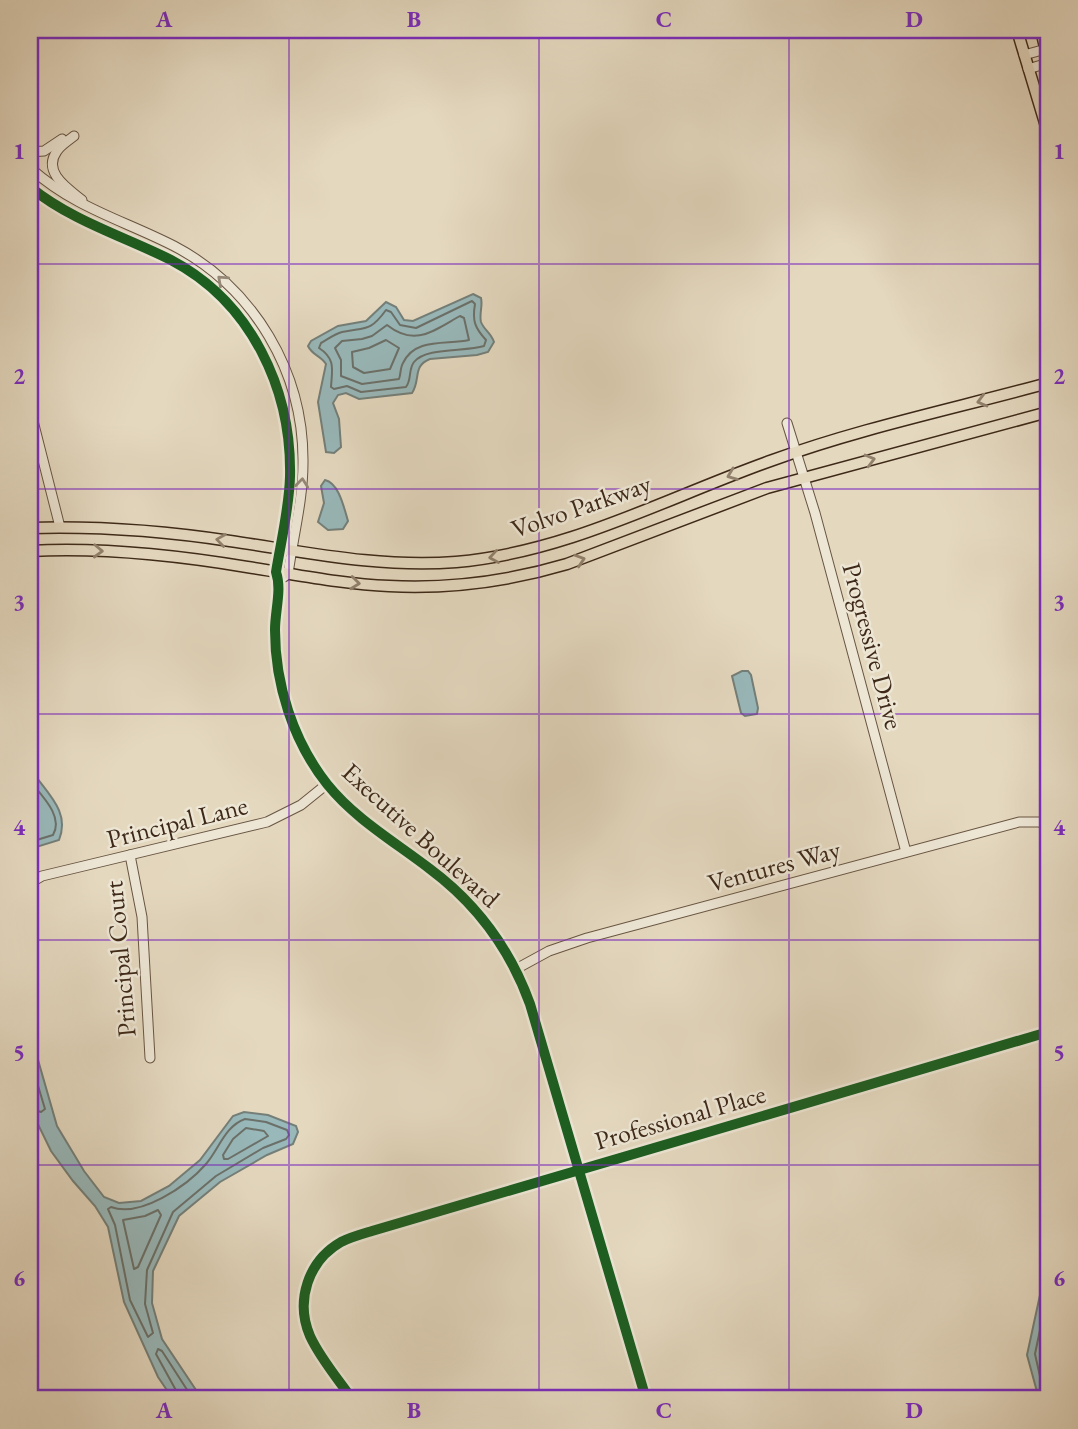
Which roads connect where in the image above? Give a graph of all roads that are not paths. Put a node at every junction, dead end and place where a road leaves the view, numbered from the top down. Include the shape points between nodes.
1 (1017, 30) edge
2 (1041, 30) edge
3 (1024, 55) junction
4 (1047, 57) edge
5 (1028, 69) junction
6 (1048, 133) edge
7 (30, 152) edge
8 (30, 168) edge
9 (30, 187) edge
10 (94, 210) junction
11 (1048, 383) edge
12 (30, 409) edge
13 (1048, 412) edge
14 (32, 424) edge
15 (787, 424) dead end
16 (796, 452) junction
17 (804, 477) junction
18 (60, 527) junction
19 (30, 528) edge
20 (285, 550) junction
21 (30, 551) edge
22 (281, 576) junction
23 (327, 784) junction
24 (1048, 825) edge
25 (906, 852) junction
26 (130, 855) junction
27 (30, 883) edge
28 (516, 969) junction
29 (1048, 1032) edge
30 (150, 1058) dead end
31 (579, 1170) junction
32 (352, 1399) edge
33 (646, 1399) edge

1 - 3 main road
2 - 4 main road
3 - 4 street
3 - 5 main road
4 - 5 street
5 - 6 main road
7 - 10 street via 44,151 74,136 55,154 53,169 60,183
8 - 10 street, Executive Boulevard via 67,197
9 - 20 street, Executive Boulevard via 68,214 182,267 216,292 246,327 277,385 287,427 290,478
20 -> 10 street, Executive Boulevard via 302,479 302,436 294,394 272,341 249,307 206,266 170,244
11 -> 16 main road, Volvo Parkway
12 - 14 street
17 -> 13 main road, Volvo Parkway
14 - 18 street
15 - 16 street, Progressive Drive
16 - 17 street, Progressive Drive
16 -> 20 main road, Volvo Parkway via 593,531 512,554 400,563
22 -> 17 main road, Volvo Parkway via 391,586 449,586 505,579 588,558 746,495
17 - 25 street, Progressive Drive
18 - 19 main road, Volvo Parkway
20 -> 18 main road, Volvo Parkway via 162,532
20 - 22 street, Executive Boulevard
21 -> 22 main road, Volvo Parkway via 133,552
22 - 23 street, Executive Boulevard via 275,632 282,688 294,726
23 - 26 street, Principal Lane via 301,805 267,822
23 - 28 street, Executive Boulevard via 351,809 465,899 493,931
24 - 25 street, Ventures Way via 1019,822
25 - 28 street, Ventures Way via 566,944
26 - 27 street, Principal Lane via 42,876
26 - 30 street, Principal Court via 142,917
28 - 31 street, Executive Boulevard
29 - 31 street, Professional Place
31 - 32 street, Professional Place via 348,1238 322,1257 307,1283 306,1324
31 - 33 street, Executive Boulevard

